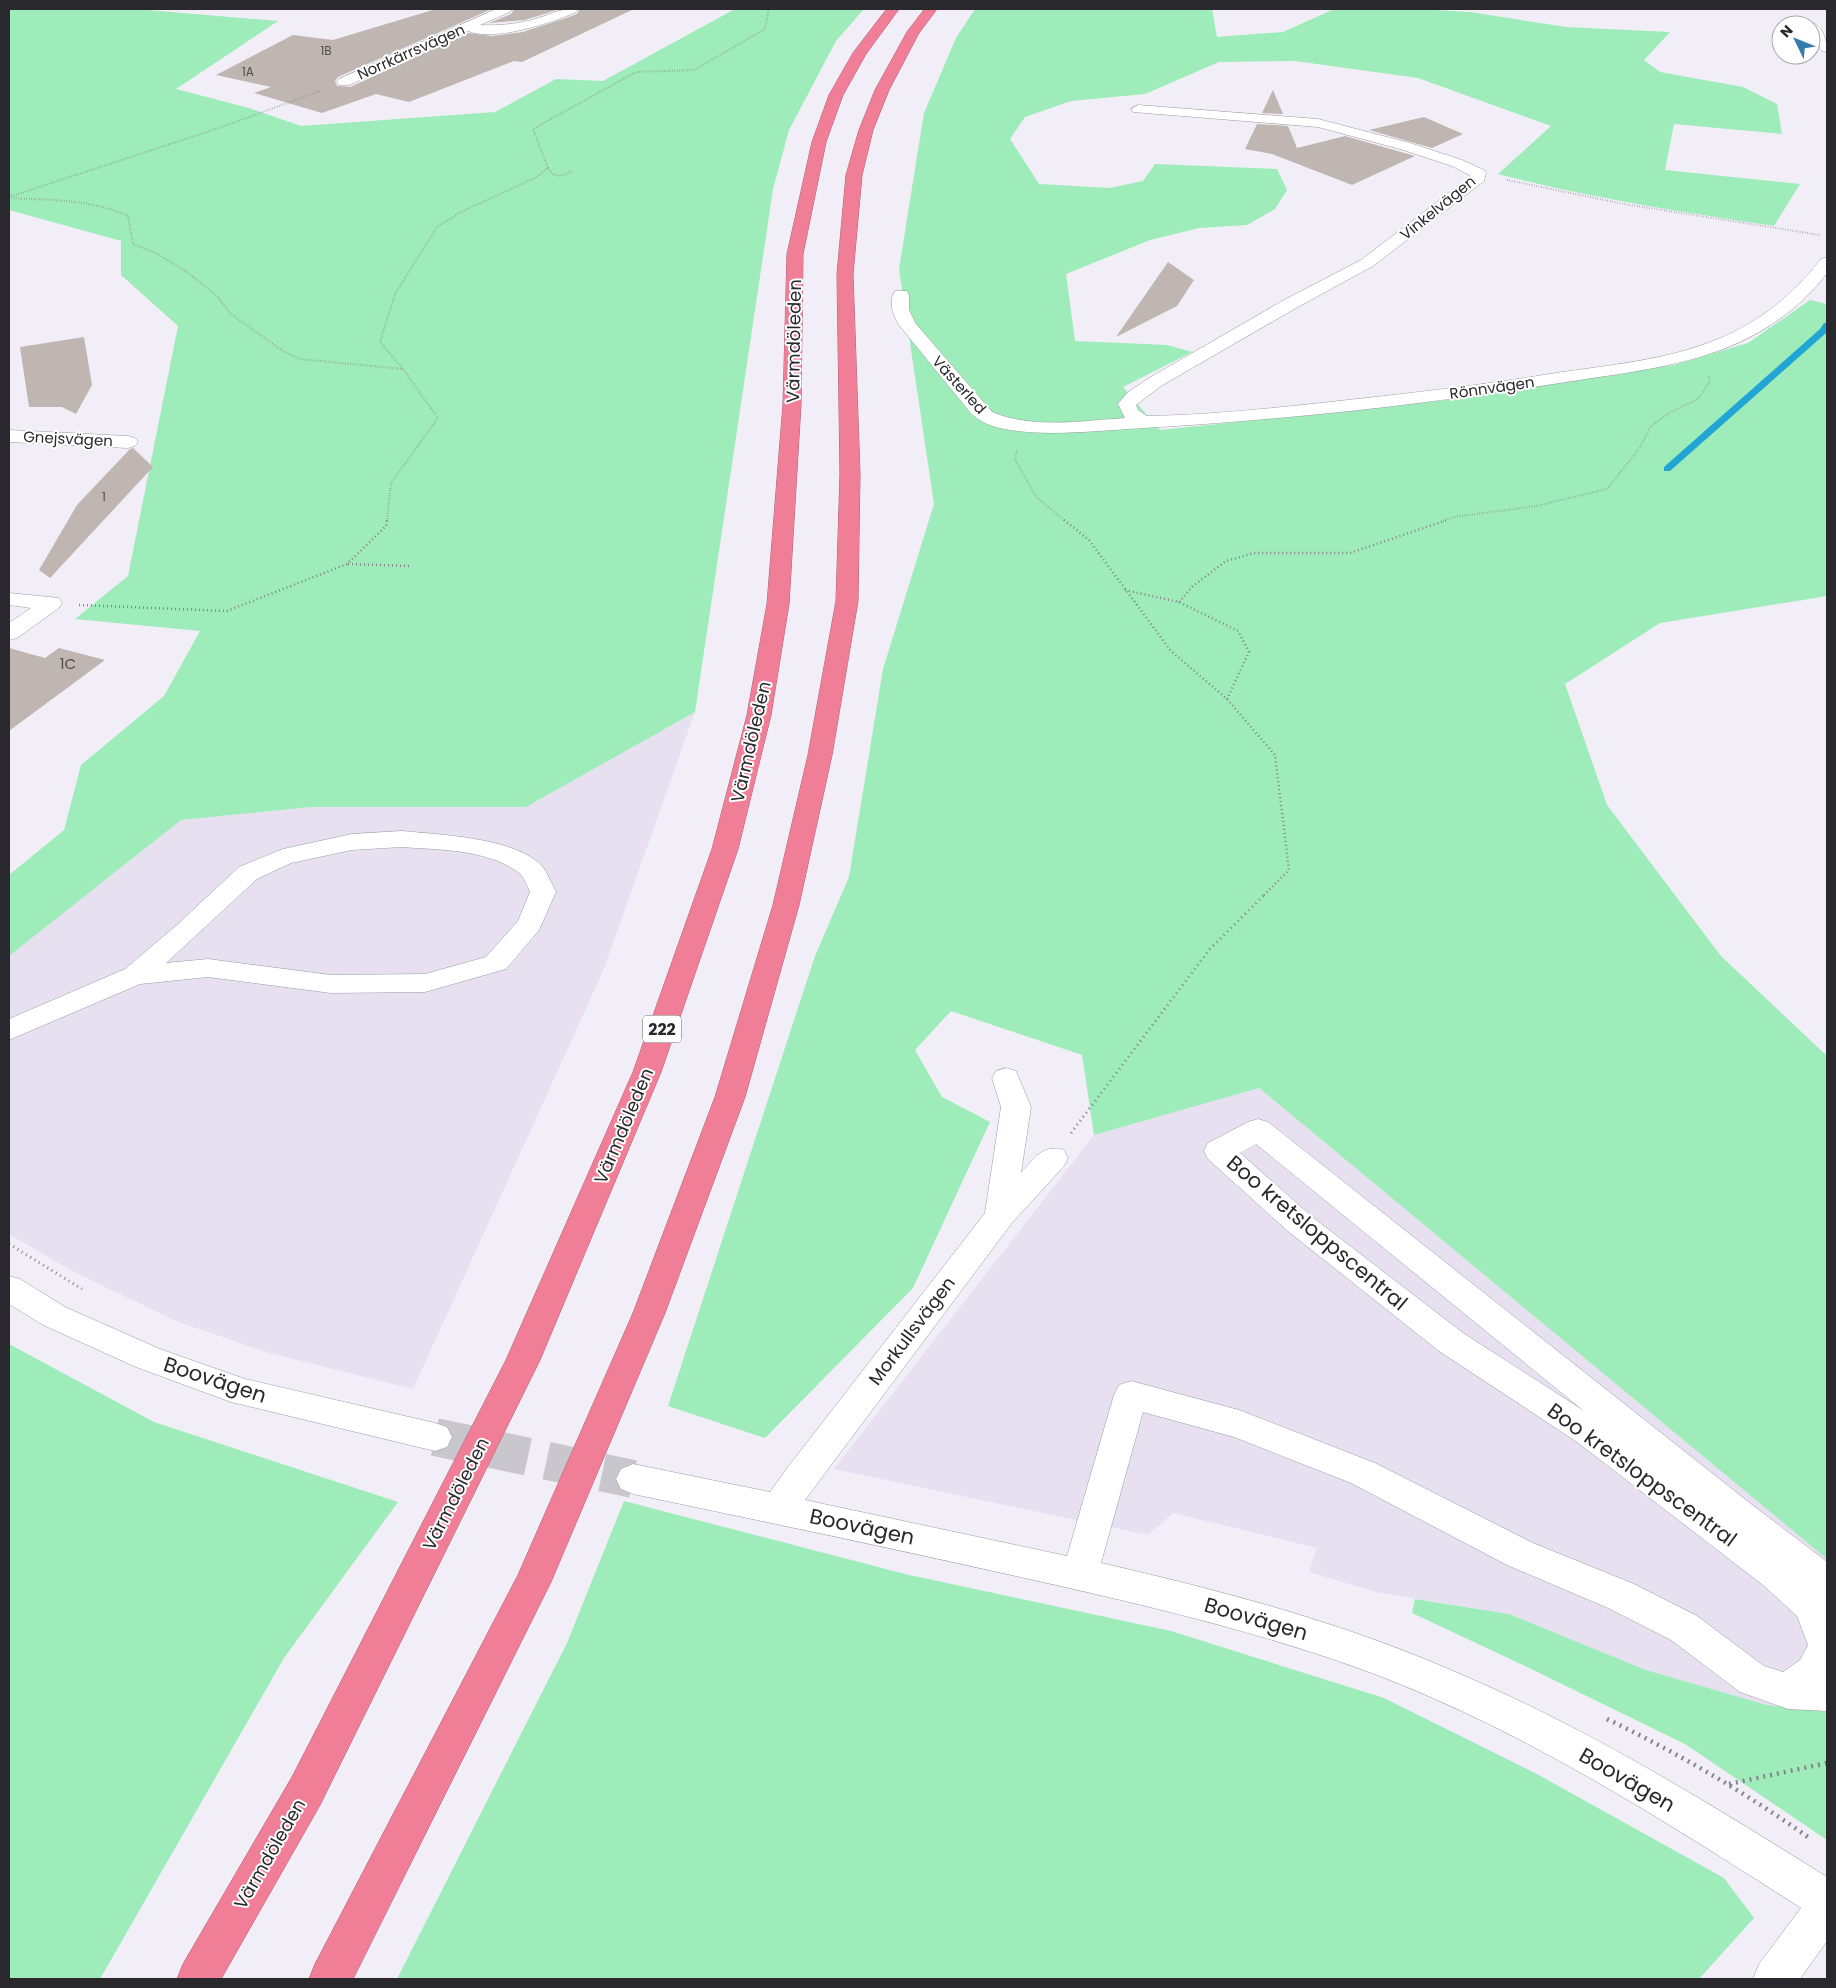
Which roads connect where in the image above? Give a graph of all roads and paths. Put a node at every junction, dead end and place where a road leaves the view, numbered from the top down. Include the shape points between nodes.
1 (506, 9) edge
2 (572, 9) edge
3 (769, 9) edge
4 (893, 9) edge
5 (931, 9) edge
6 (464, 28) junction
7 (344, 82) joint
8 (1138, 109) dead end
9 (548, 168) junction
10 (572, 171) dead end
11 (1479, 173) junction
12 (9, 197) edge
13 (1827, 236) edge
14 (1827, 262) edge
15 (901, 295) dead end
16 (1702, 350) junction
17 (403, 369) junction
18 (1144, 422) junction
19 (1022, 426) junction
20 (9, 436) edge
21 (128, 442) dead end
22 (347, 564) junction
23 (411, 566) dead end
24 (1124, 589) junction
25 (9, 599) edge
26 (1179, 602) junction
27 (51, 603) junction
28 (9, 633) edge
29 (1227, 699) junction
30 (135, 975) junction
31 (9, 1030) edge
32 (1006, 1078) dead end
33 (1053, 1158) joint
34 (1000, 1216) junction
35 (9, 1244) edge
36 (9, 1288) edge
37 (89, 1292) dead end
38 (435, 1437) tunnel mouth
39 (633, 1479) tunnel mouth
40 (779, 1509) junction
41 (1080, 1574) junction
42 (1827, 1587) edge
43 (1827, 1646) edge
44 (1788, 1691) junction
45 (1827, 1693) edge
46 (1827, 1764) edge
47 (1728, 1784) dead end
48 (1827, 1901) edge
49 (1827, 1907) edge
50 (198, 1979) edge
51 (330, 1979) edge
52 (1774, 1979) edge

1 - 6 street, Norrkärrsvägen
2 - 6 street via 524,26 492,30
3 - 9 path via 765,29 694,70 636,72 533,129
4 - 50 highway, Värmdöleden / 222 via 860,53 836,95 819,142 796,254 792,404 778,604 759,715 725,849 647,1072 523,1360 306,1791
5 - 51 highway via 913,32 882,90 866,130 854,176 845,274 850,474 847,601 820,755 786,905 730,1098 649,1314 532,1582
6 - 7 street, Norrkärrsvägen
7 - 12 path via 220,128
8 - 11 street, Vinkelvägen via 1318,123 1405,146
9 - 10 path via 552,174 561,176
9 - 17 path via 535,178 463,211 437,227 395,294 380,342
11 - 13 path via 1554,192
11 - 18 street, Vinkelvägen via 1479,178 1367,263 1290,304 1134,397 1127,404 1128,410
12 - 17 path via 78,202 113,208 128,216 133,244 156,253 187,272 216,296 230,313 299,359
14 - 16 street, Rönnvägen via 1788,306 1750,331
15 - 19 street, Västerled via 898,304 904,320 978,410 997,421
16 - 18 street, Rönnvägen via 1662,360 1472,392 1246,416
16 - 26 path via 1710,381 1698,399 1651,426 1639,449 1607,489 1536,506 1454,517 1350,553 1254,553 1226,561 1193,586
17 - 22 path via 438,418 391,483 386,526
18 - 19 street, Västerled
19 - 24 path via 1015,459 1036,497 1089,540
20 - 21 street, Gnejsvägen
22 - 23 path
22 - 27 path via 227,611
24 - 26 path
24 - 29 path via 1171,652
25 - 27 street
26 - 29 path via 1238,631 1250,652
27 - 28 street
29 - 33 path via 1275,755 1289,870 1210,949
30 - 30 street via 248,873 283,857 322,848 352,842 402,839 459,844 502,854 530,868 543,892 530,924 496,962 425,983 332,984 208,968
30 - 31 street
32 - 34 street via 1016,1106
33 - 34 street, Morkullsvägen
34 - 40 street, Morkullsvägen via 800,1477
35 - 37 path
36 - 38 street, Boovägen via 54,1316 148,1358 235,1389
39 - 40 street, Boovägen
40 - 41 street, Boovägen
41 - 44 street via 1132,1396 1240,1424 1363,1473 1520,1554 1621,1596 1684,1628 1753,1680
41 - 48 street, Boovägen via 1144,1588 1303,1632 1399,1667 1493,1708 1596,1760
42 - 43 street, Boo kretsloppscentral via 1820,1578 1738,1516 1258,1130 1219,1151 1300,1224 1451,1342 1589,1432 1776,1574 1812,1606
43 - 44 street, Boo kretsloppscentral via 1813,1672
44 - 45 street
46 - 47 path
49 - 52 street

